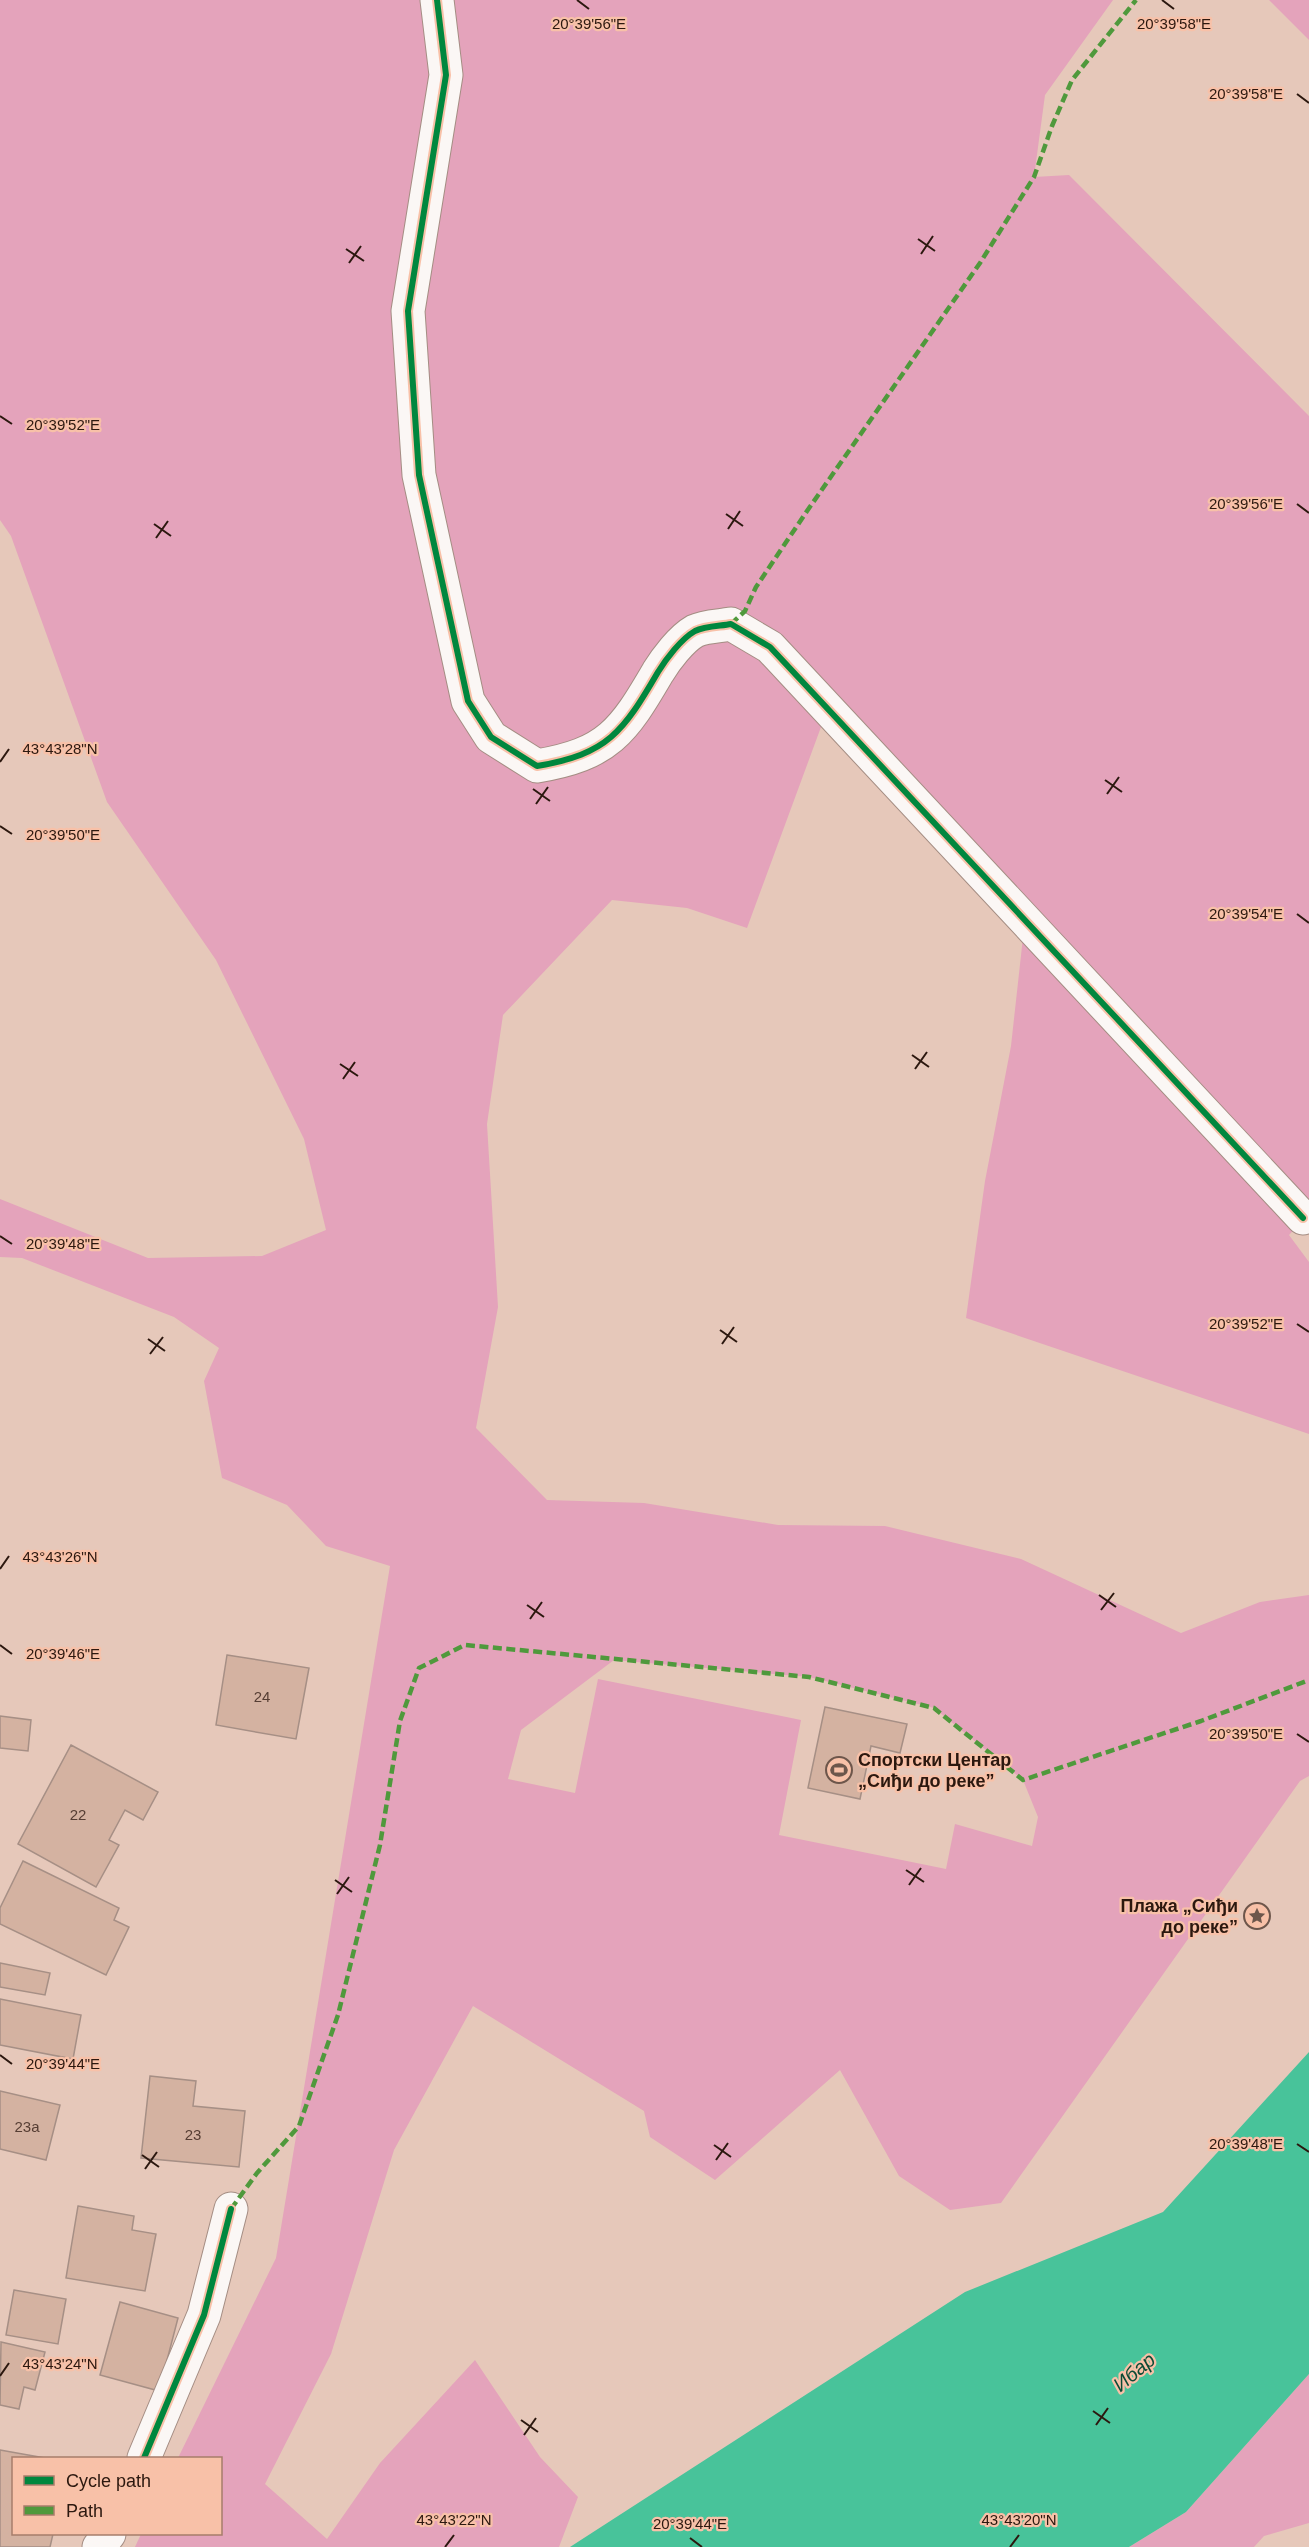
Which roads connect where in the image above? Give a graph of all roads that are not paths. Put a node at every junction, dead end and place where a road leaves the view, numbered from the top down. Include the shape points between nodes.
1 (437, 0) edge
2 (1303, 1218) dead end
3 (231, 2209) dead end
4 (144, 2457) edge
5 (108, 2535) edge
6 (99, 2547) edge

1 - 2 street via 446,75 408,311 418,475 468,701 491,737 537,765 570,760 609,741 637,708 667,658 695,631 731,624 770,647
3 - 4 street via 204,2315
5 - 6 street

